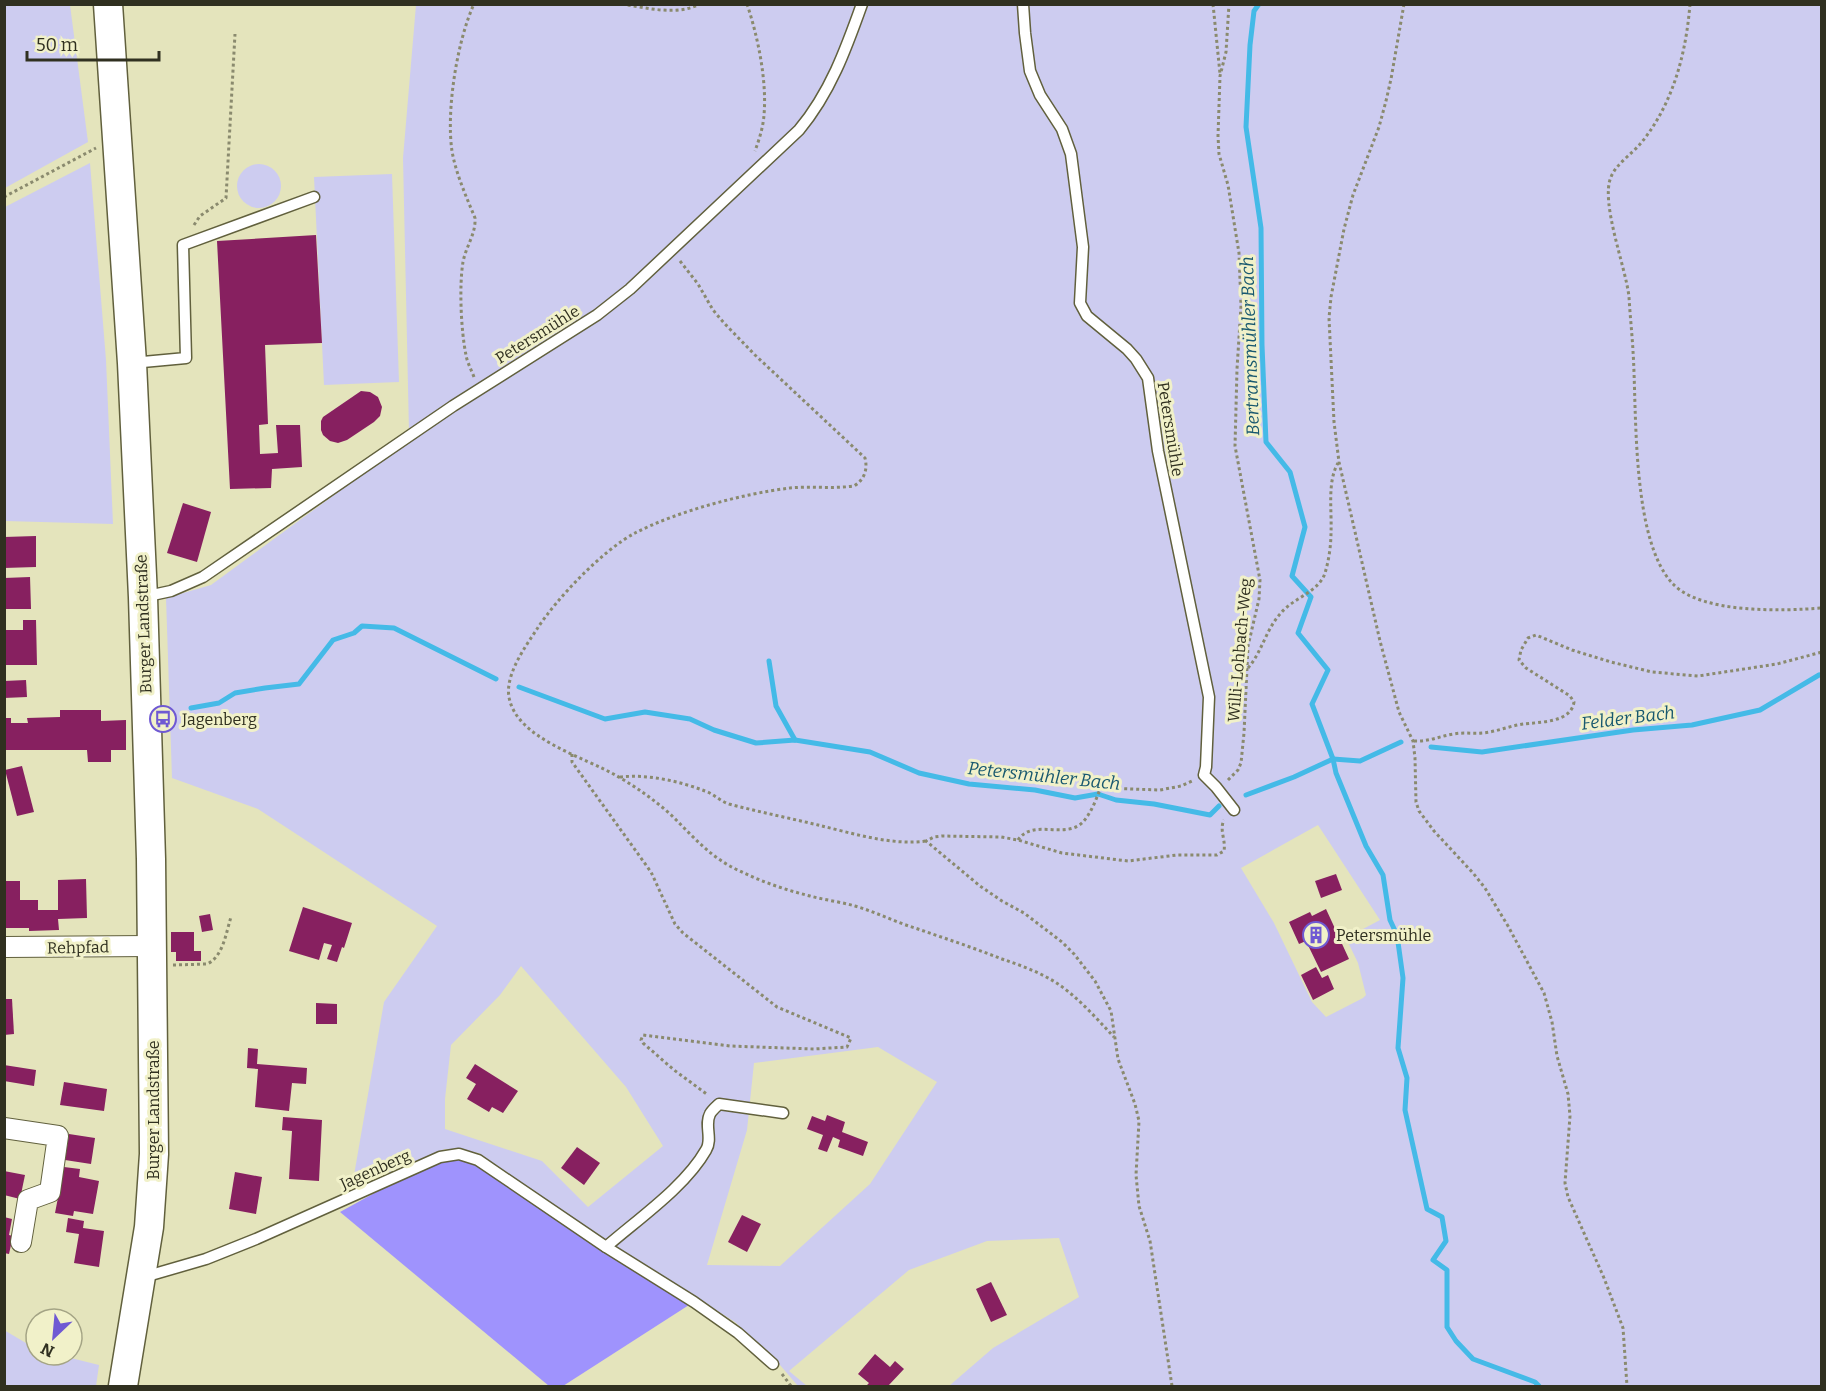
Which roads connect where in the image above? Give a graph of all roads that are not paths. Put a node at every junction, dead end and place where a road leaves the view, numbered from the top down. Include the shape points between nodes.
1 (108, 4) edge
2 (862, 4) edge
3 (1023, 4) edge
4 (314, 197) dead end
5 (132, 363) junction
6 (143, 597) junction
7 (1234, 810) road end
8 (4, 947) edge
9 (158, 956) junction
10 (783, 1113) dead end
11 (4, 1128) edge
12 (21, 1242) dead end
13 (606, 1247) junction
14 (141, 1278) junction
15 (773, 1364) dead end
16 (123, 1386) edge

1 - 5 main road, Burger Landstraße
2 - 6 lane, Petersmühle via 828,87 810,117 630,289 597,315 478,390 203,577 171,591
3 - 7 lane, Petersmühle via 1030,71 1062,129 1071,154 1083,247 1080,303 1087,316 1127,349 1148,378 1158,451 1209,697 1204,775
4 - 5 lane via 183,245 186,358
5 - 6 main road, Burger Landstraße
6 - 9 main road, Burger Landstraße
8 - 9 street, Rehpfad
9 - 14 main road, Burger Landstraße via 154,1154
10 - 13 lane via 719,1104 710,1113 707,1149 693,1168
11 - 12 street via 58,1136 50,1192 28,1200
13 - 14 lane, Jagenberg via 478,1160 459,1154 440,1157 206,1259
13 - 15 lane, Jagenberg via 730,1327
14 - 16 main road, Burger Landstraße

